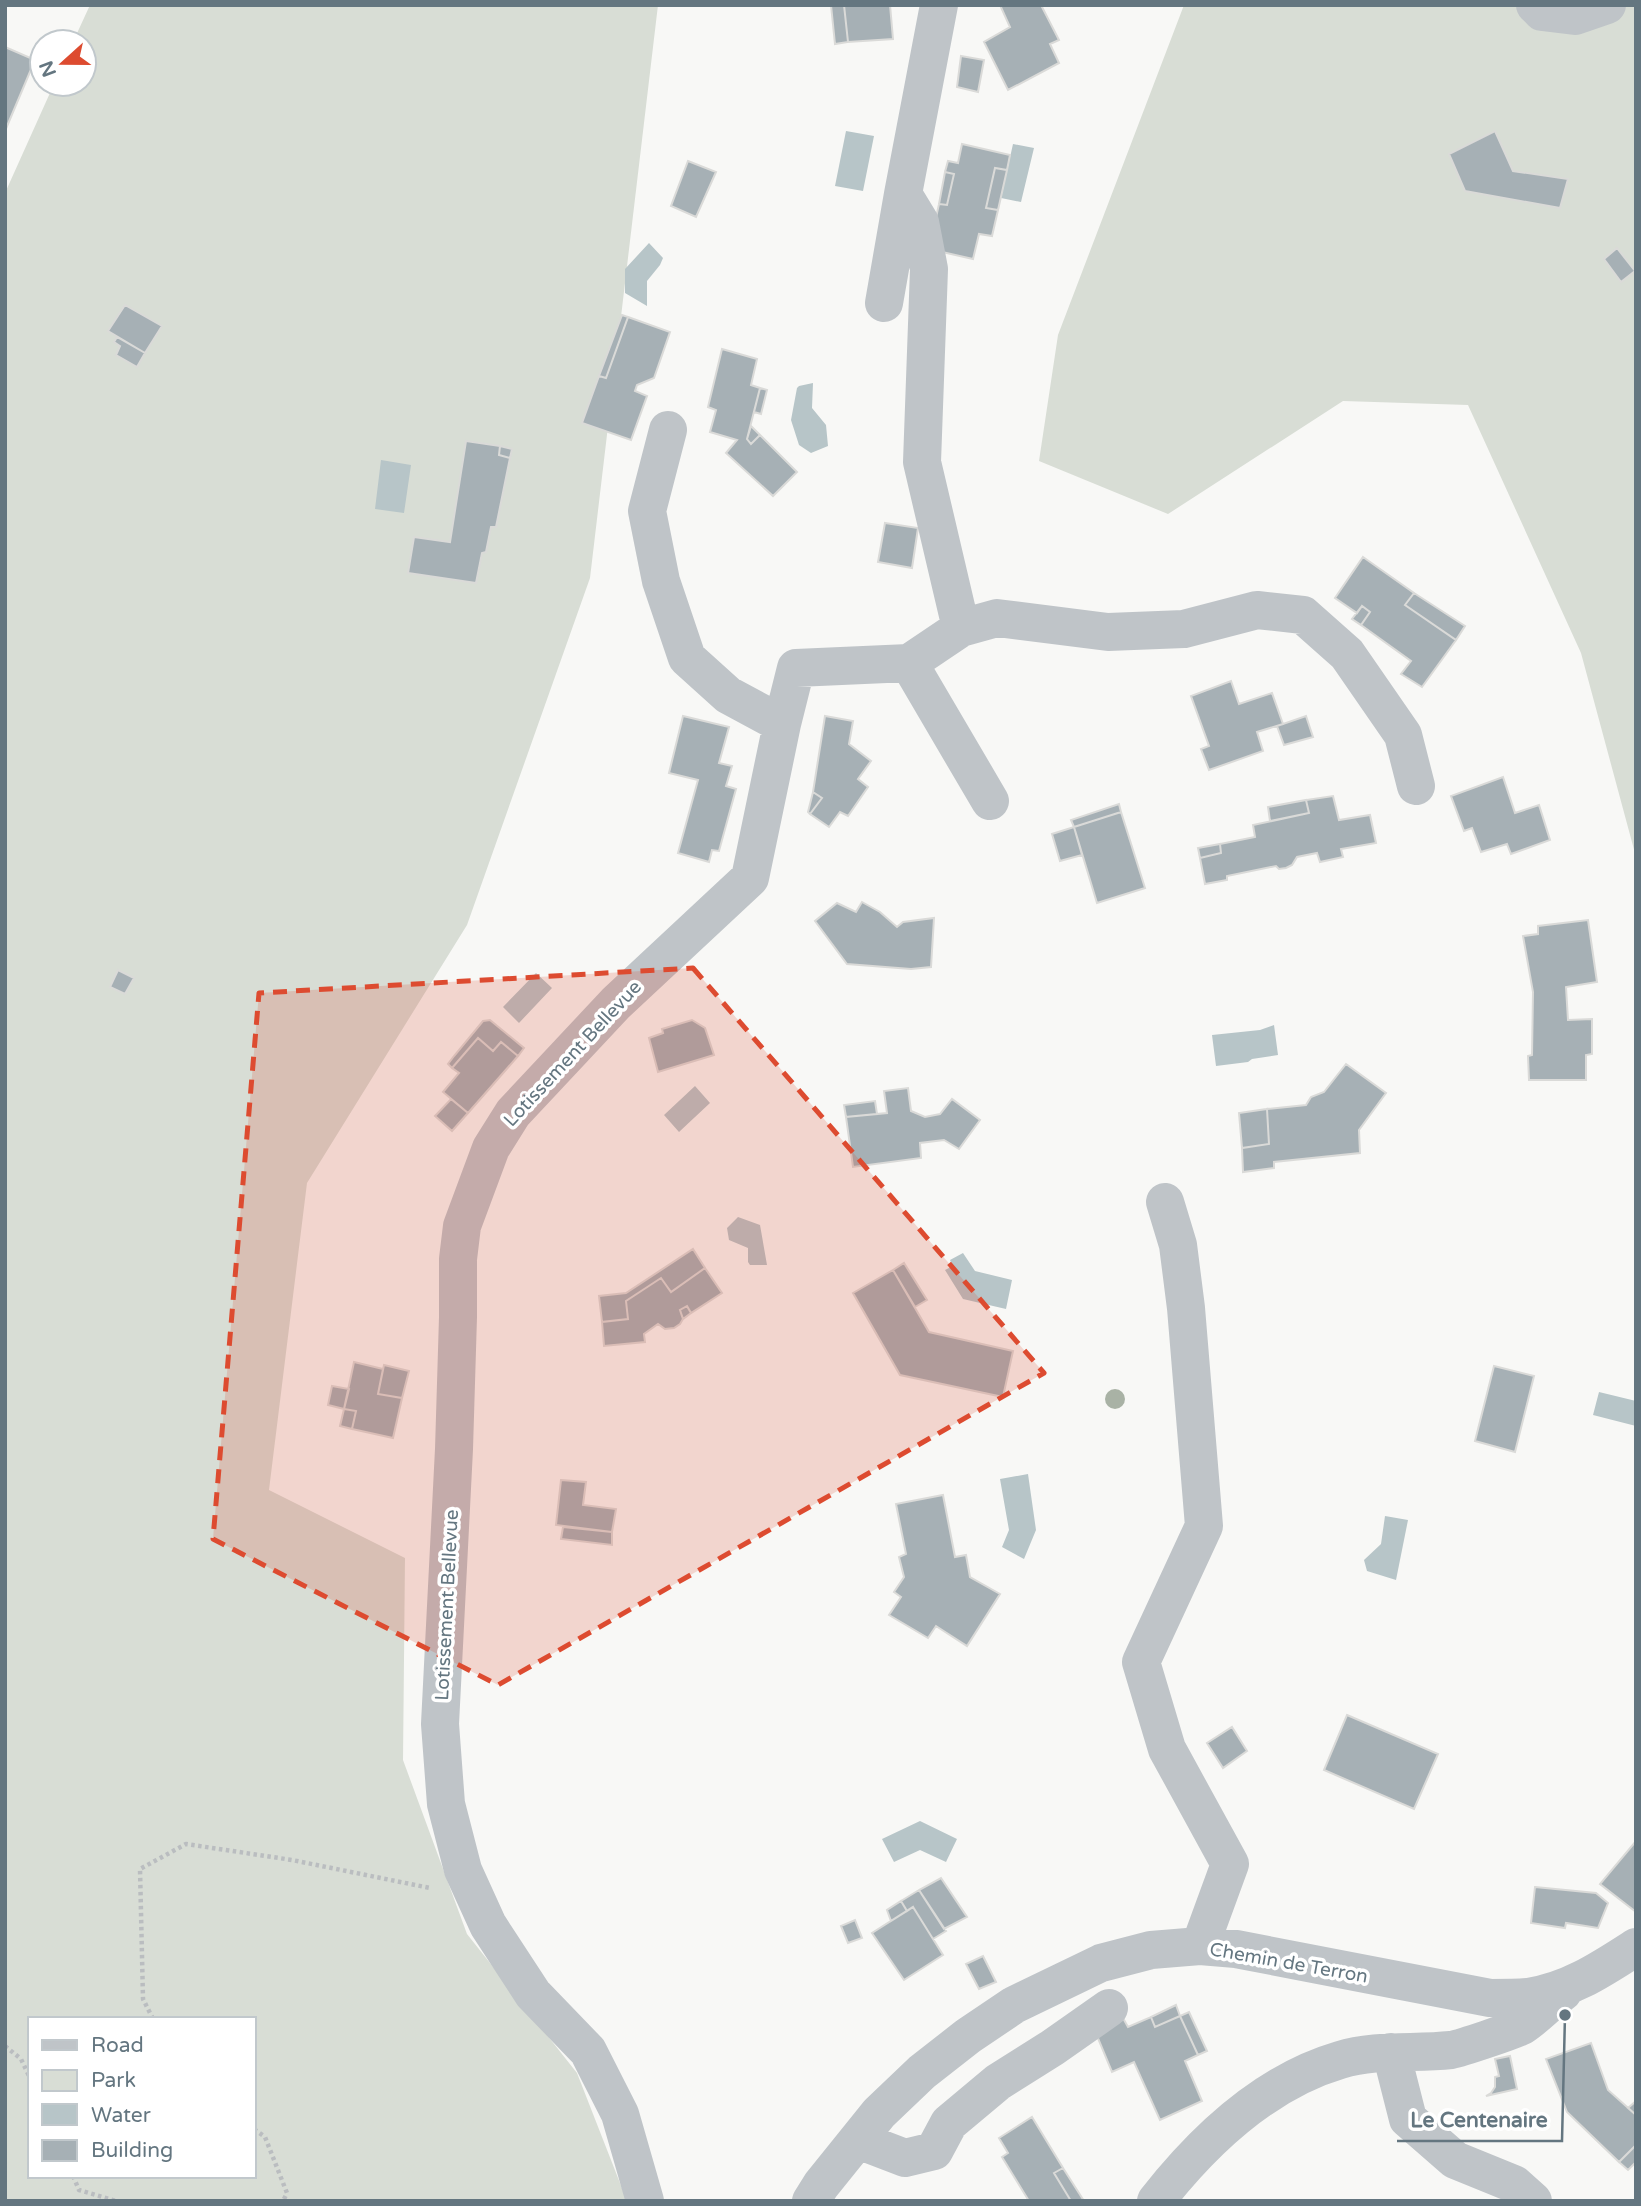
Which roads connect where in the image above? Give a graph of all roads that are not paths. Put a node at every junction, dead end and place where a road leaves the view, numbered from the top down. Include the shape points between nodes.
1 (939, 5) edge
2 (1535, 5) edge
3 (1607, 5) edge
4 (902, 194) junction
5 (884, 303) dead end
6 (668, 430) dead end
7 (961, 628) junction
8 (909, 663) junction
9 (782, 724) junction
10 (1416, 786) dead end
11 (990, 801) dead end
12 (1165, 1202) dead end
13 (1200, 1946) junction
14 (1636, 1947) edge
15 (1570, 1986) junction
16 (1110, 2008) dead end
17 (1391, 2052) junction
18 (858, 2140) junction
19 (645, 2201) edge
20 (811, 2201) edge
21 (1156, 2201) edge
22 (1533, 2201) edge

1 - 4 street
2 - 3 street via 1542,12 1575,16
4 - 5 street
4 - 7 street via 920,222 929,270 922,462
6 - 9 street via 647,511 660,581 687,658 728,695
7 - 8 street
7 - 10 street via 997,618 1108,632 1184,629 1257,610 1303,615 1347,654 1403,735
8 - 9 street, Lotissement Bellevue via 796,668
8 - 11 street
9 - 19 street, Lotissement Bellevue via 750,878 616,1003 513,1114 491,1147 462,1226 458,1259 440,1724 446,1804 463,1870 488,1925 533,1994 588,2051 620,2114
12 - 13 street via 1178,1245 1204,1527 1140,1662 1167,1749 1230,1864
13 - 15 street, Chemin de Terron via 1490,1998 1528,1997
13 - 18 street, Chemin de Terron via 1151,1950 1101,1963 1014,2005 922,2072
14 - 15 street, Chemin de Terron
15 - 17 street via 1521,2026 1453,2050
16 - 18 street via 998,2082 949,2123 934,2151 905,2158
17 - 21 street via 1340,2059 1289,2081 1235,2117 1179,2171
17 - 22 street via 1408,2119 1455,2160 1514,2184
18 - 20 street, Chemin de Terron

